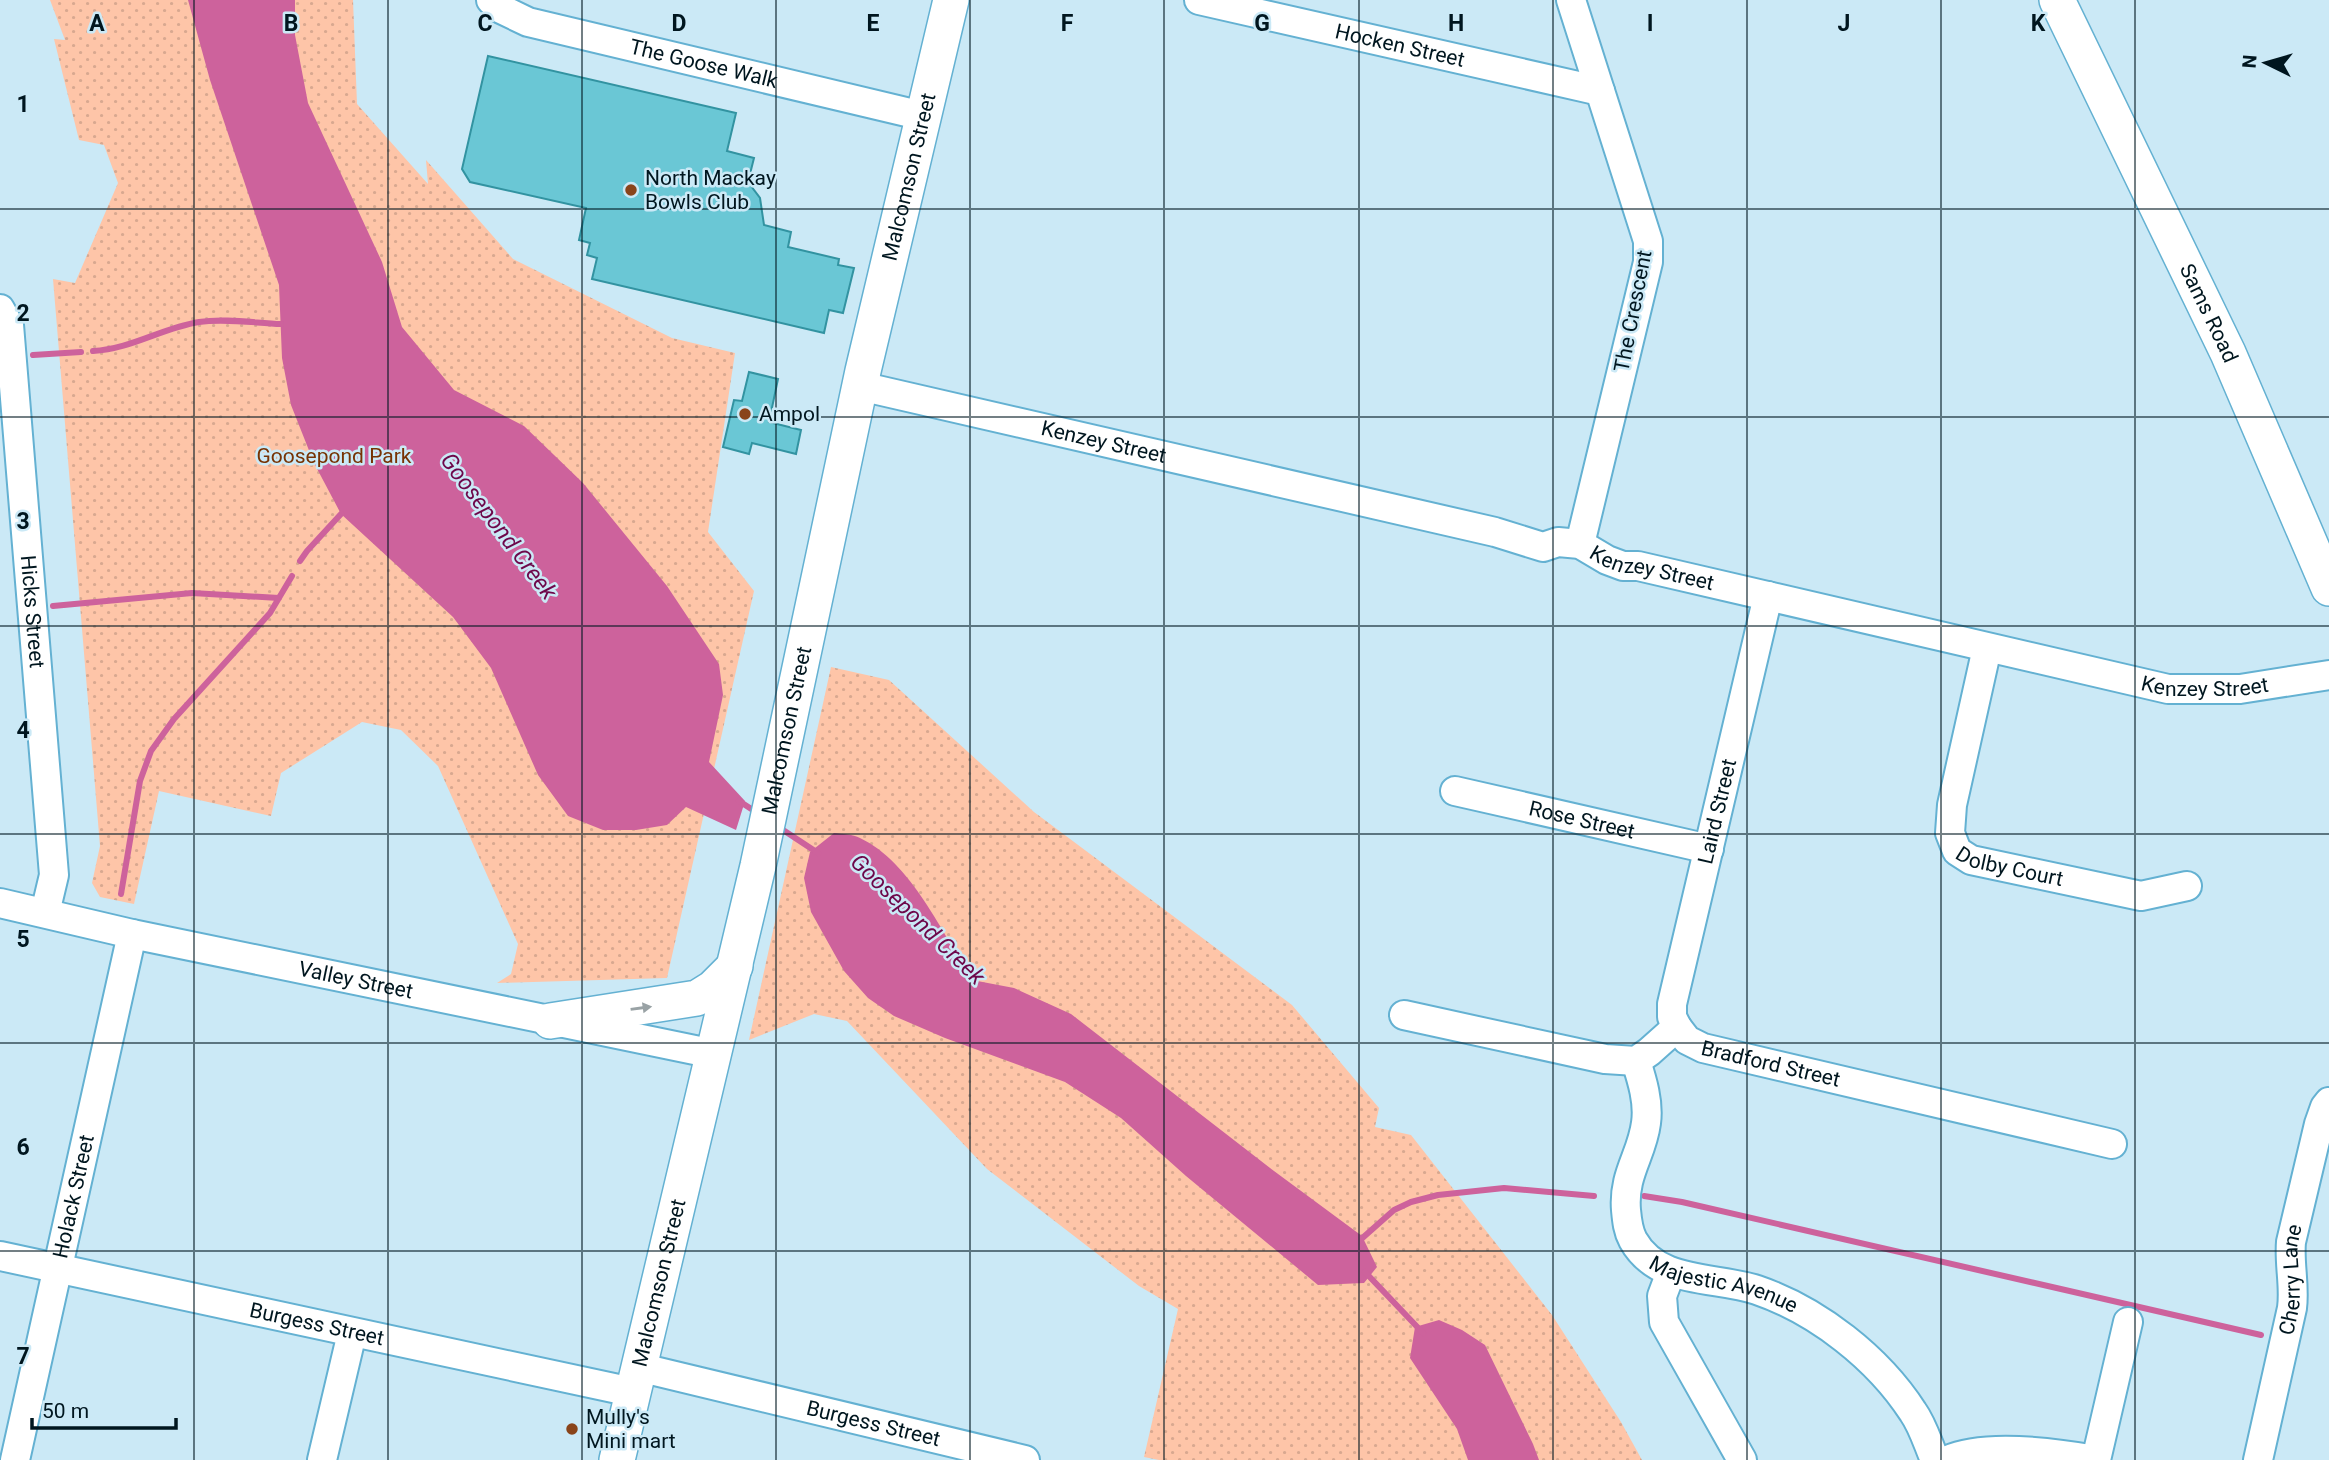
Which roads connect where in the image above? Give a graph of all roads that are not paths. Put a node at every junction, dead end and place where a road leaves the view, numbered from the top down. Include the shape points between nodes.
1 (491, 0) edge
2 (951, 0) edge
3 (1199, 0) edge
4 (1571, 0) edge
5 (2055, 0) edge
6 (1600, 90) junction
7 (923, 116) junction
8 (1, 310) edge
9 (860, 386) junction
10 (1580, 544) junction
11 (2329, 588) edge
12 (1768, 596) junction
13 (1987, 648) junction
14 (2329, 675) edge
15 (1455, 792) dead end
16 (1709, 849) junction
17 (2187, 886) dead end
18 (0, 903) edge
19 (45, 913) junction
20 (132, 934) junction
21 (735, 966) junction
22 (1404, 1015) dead end
23 (550, 1021) junction
24 (1677, 1027) junction
25 (714, 1054) junction
26 (1636, 1060) junction
27 (2329, 1102) edge
28 (2112, 1144) dead end
29 (0, 1256) edge
30 (55, 1269) junction
31 (1671, 1272) junction
32 (2127, 1322) dead end
33 (352, 1333) junction
34 (635, 1379) junction
35 (15, 1460) edge
36 (322, 1460) edge
37 (617, 1460) edge
38 (1025, 1460) edge
39 (1742, 1460) edge
40 (1935, 1460) edge
41 (1948, 1460) edge
42 (2096, 1460) edge
43 (2258, 1460) edge

1 - 7 street, The Goose Walk via 528,22
2 - 7 main road, Malcomson Street
3 - 6 street, Hocken Street
4 - 6 street, The Crescent
5 - 11 main road, Sams Road via 2228,353
6 - 10 street, The Crescent via 1648,241 1648,262
7 - 9 main road, Malcomson Street
8 - 19 street, Hicks Street via 9,325 54,875
9 - 10 street, Kenzey Street via 1495,532 1533,545
9 - 21 main road, Malcomson Street
10 - 12 street, Kenzey Street via 1607,561
12 - 13 street, Kenzey Street
12 - 16 street, Laird Street
13 - 14 street, Kenzey Street via 2168,689 2240,689
13 - 17 street, Dolby Court via 1952,805 1950,833 1957,851 1971,860 2141,896
15 - 16 street, Rose Street
16 - 24 street, Laird Street via 1672,1004
18 - 19 street, Valley Street
19 - 20 street, Valley Street
20 - 23 street, Valley Street
20 - 30 street, Holack Street
23 -> 21 main road via 696,998
21 - 25 main road, Malcomson Street
22 - 26 street via 1576,1054
23 - 25 street, Valley Street
24 - 26 street, Bradford Street
24 - 28 street, Bradford Street via 1687,1040 1703,1048
25 - 34 main road, Malcomson Street
26 - 31 street, Majestic Avenue via 1643,1081 1646,1125 1626,1185 1628,1228 1634,1243 1652,1262
27 - 43 street, Cherry Lane via 2319,1124 2291,1242 2292,1308
29 - 30 street, Burgess Street
30 - 33 street, Burgess Street
30 - 35 street, Holack Street
31 - 39 street via 1662,1296 1664,1322
31 - 40 street, Majestic Avenue via 1758,1290 1831,1328 1887,1377 1915,1414
32 - 42 street
33 - 34 street, Burgess Street
33 - 36 street
34 - 37 main road, Malcomson Street
34 - 38 street, Burgess Street
41 - 42 street via 1980,1452 2053,1453

